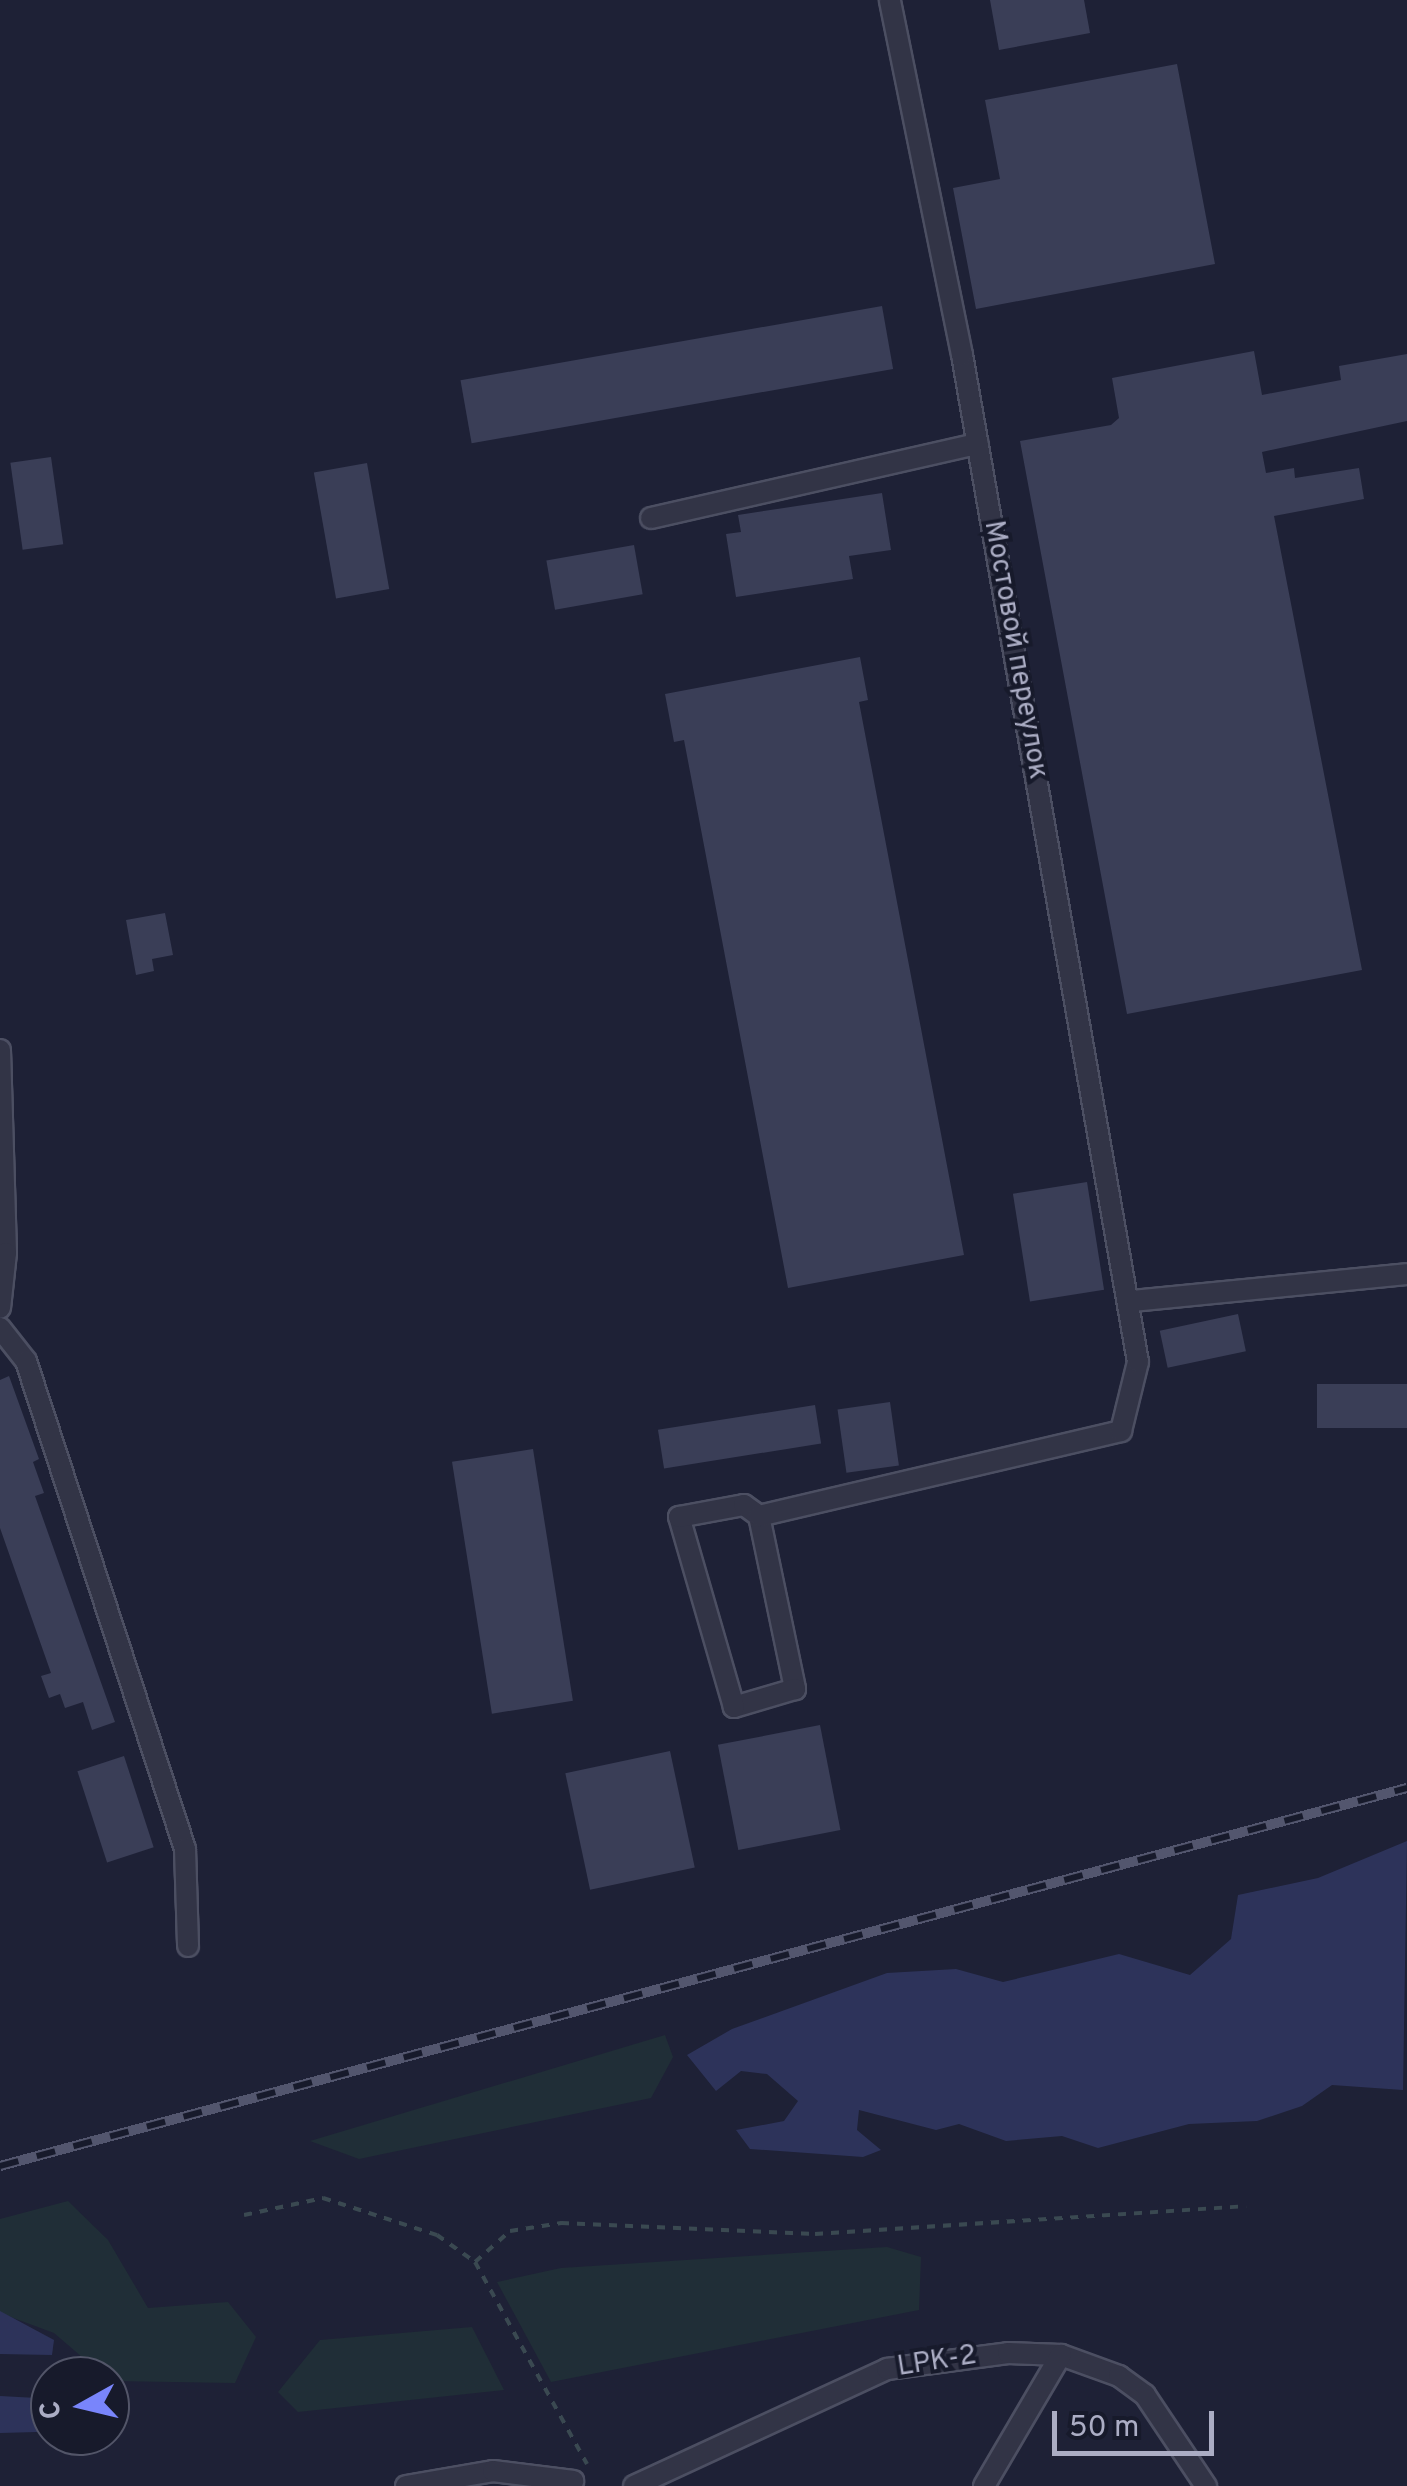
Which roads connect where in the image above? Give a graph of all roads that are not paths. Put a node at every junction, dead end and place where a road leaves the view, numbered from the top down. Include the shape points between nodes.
1 (890, 0) edge
2 (978, 444) junction
3 (651, 518) dead end
4 (0, 1050) edge
5 (1407, 1274) edge
6 (1132, 1301) junction
7 (0, 1308) edge
8 (0, 1328) edge
9 (759, 1516) junction
10 (188, 1946) dead end
11 (1061, 2355) junction
12 (581, 2481) edge
13 (406, 2486) edge
14 (634, 2486) edge
15 (984, 2486) edge
16 (1206, 2486) edge

1 - 2 street, Мостовой переулок
2 - 3 street
2 - 6 street, Мостовой переулок
4 - 7 street
5 - 6 street
6 - 9 street, Мостовой переулок via 1138,1362 1121,1431
8 - 10 street via 26,1361 185,1850
9 - 9 street via 744,1505 679,1516 734,1708 794,1689
11 - 14 street, LPK-2 via 950,2355 887,2369
11 - 15 street
11 - 16 street, LPK-2 via 1093,2362 1144,2395
12 - 13 street via 493,2471

